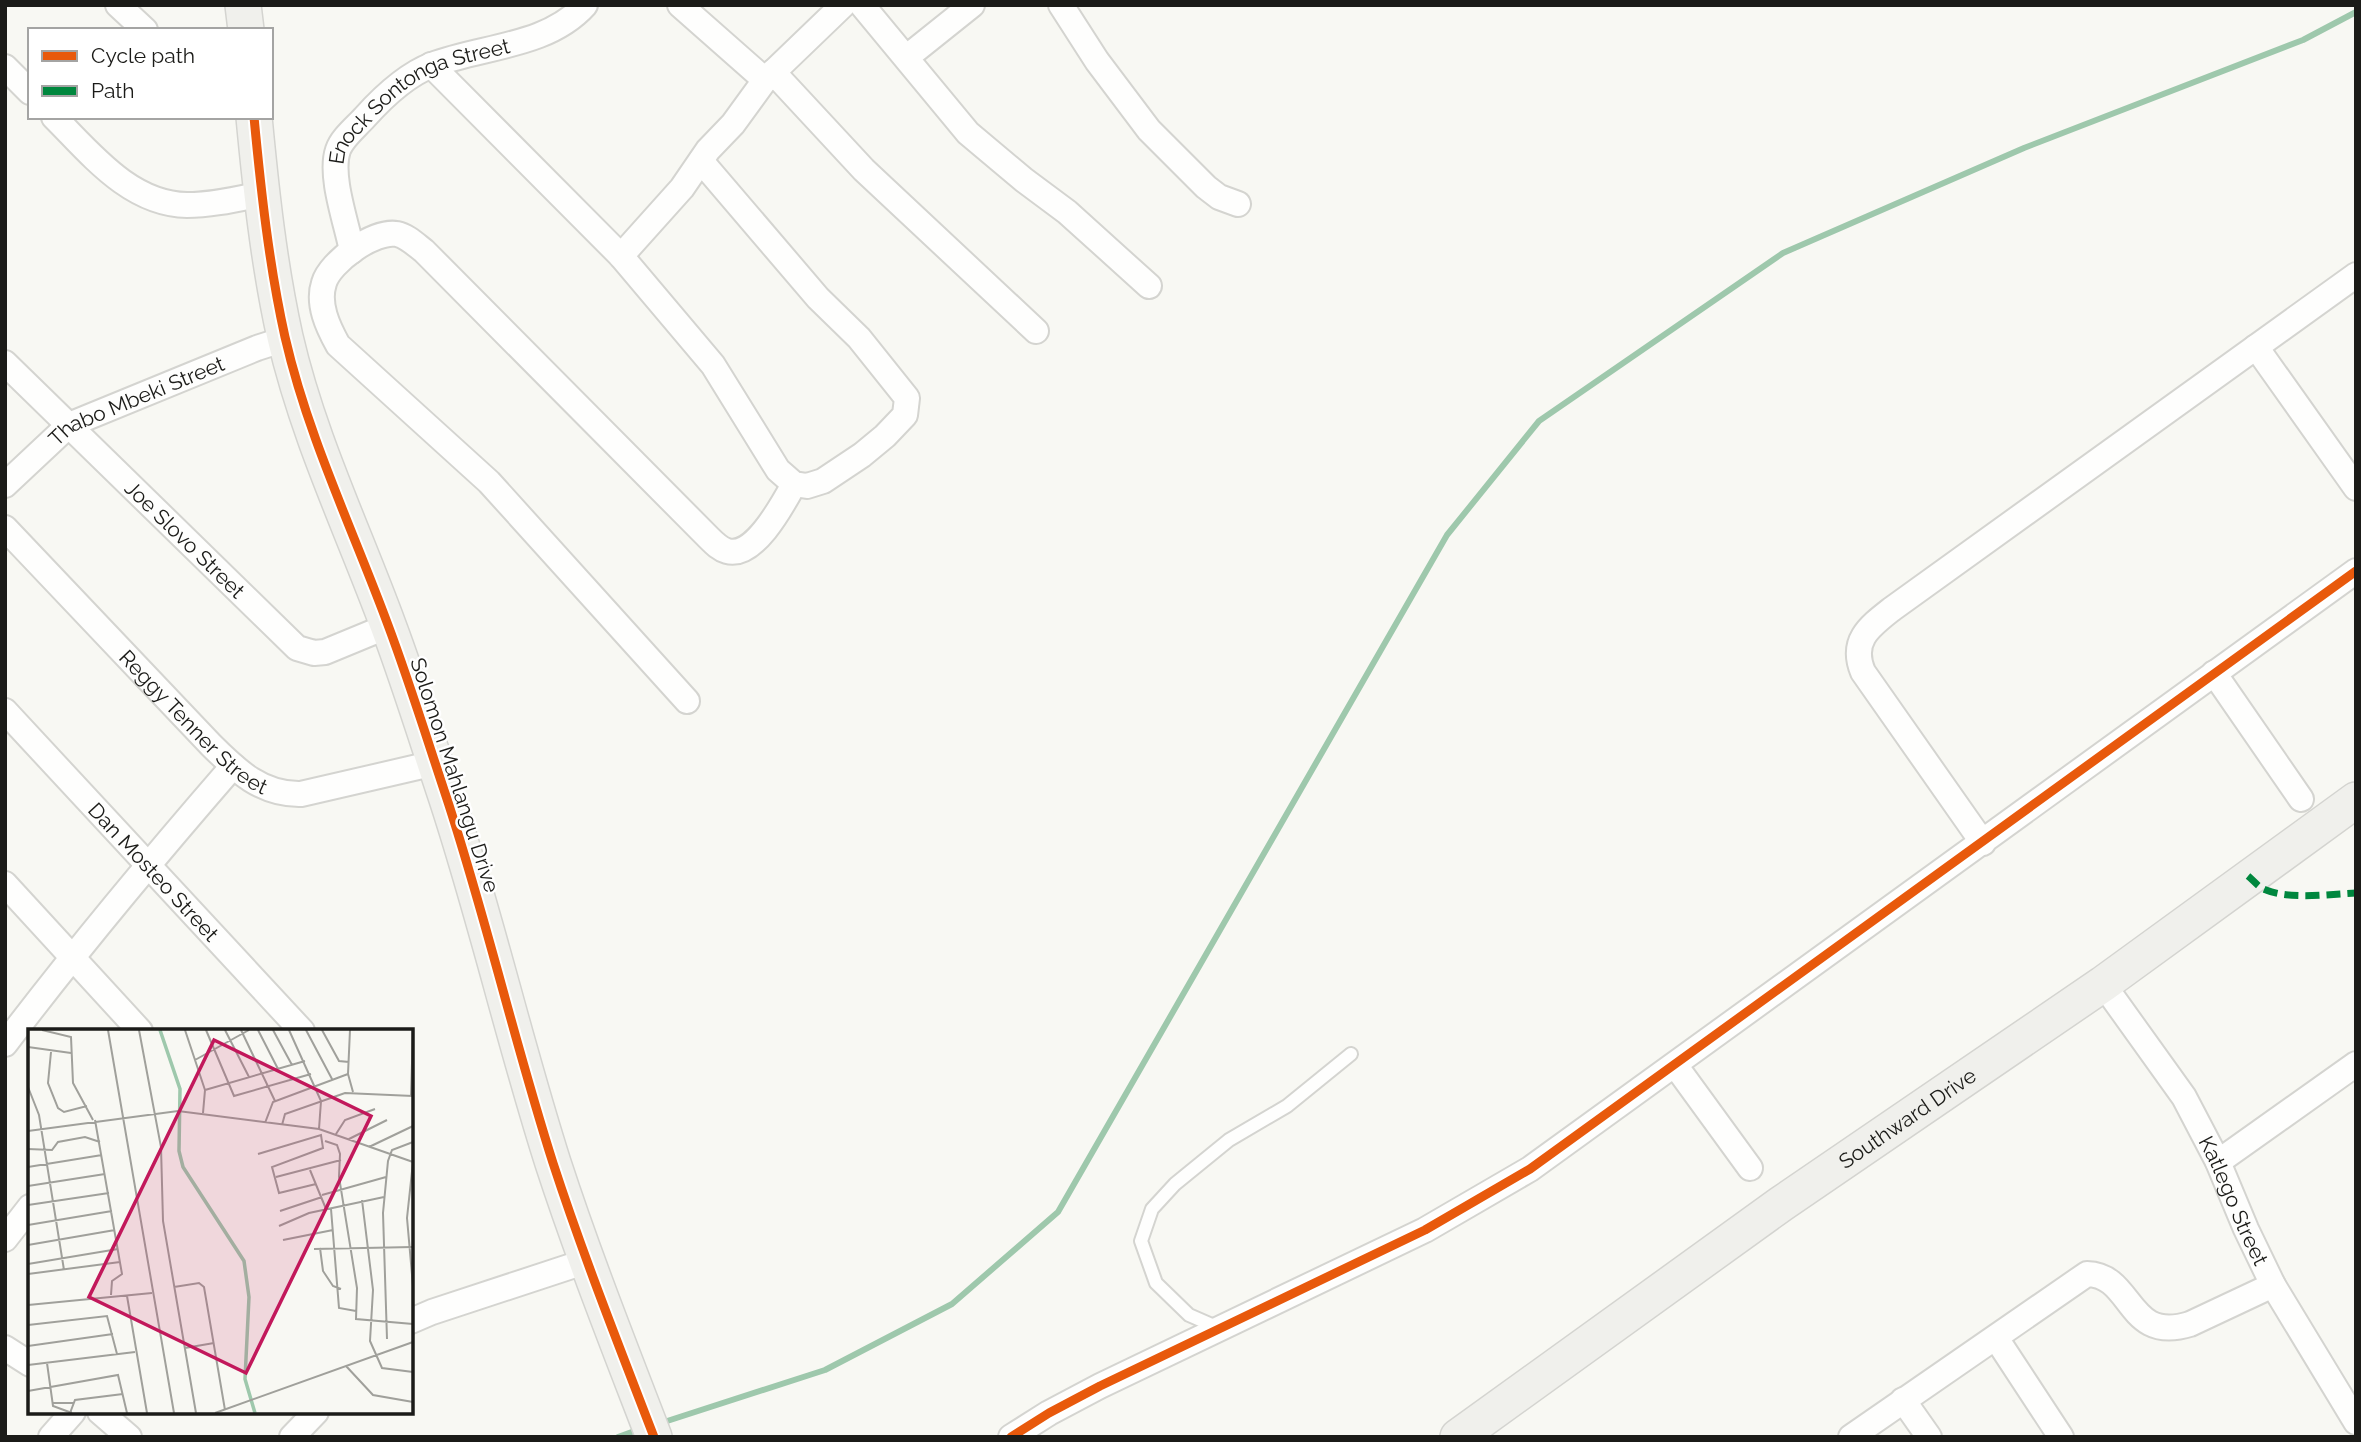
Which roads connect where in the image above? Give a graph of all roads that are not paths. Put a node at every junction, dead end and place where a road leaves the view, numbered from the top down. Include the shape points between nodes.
1 (118, 5) edge
2 (243, 5) edge
3 (585, 5) edge
4 (680, 5) edge
5 (844, 5) edge
6 (862, 5) edge
7 (972, 5) edge
8 (1061, 5) edge
9 (143, 28) edge
10 (246, 28) edge
11 (907, 57) junction
12 (431, 65) junction
13 (5, 68) edge
14 (769, 76) junction
15 (28, 90) edge
16 (56, 119) edge
17 (254, 119) edge
18 (701, 161) junction
19 (262, 194) junction
20 (1238, 204) dead end
21 (352, 251) junction
22 (621, 256) junction
23 (2356, 275) edge
24 (1149, 286) dead end
25 (1036, 331) dead end
26 (285, 339) junction
27 (2256, 347) junction
28 (5, 363) edge
29 (69, 425) junction
30 (794, 484) junction
31 (5, 485) edge
32 (2356, 488) edge
33 (5, 528) edge
34 (2356, 571) edge
35 (388, 626) junction
36 (2214, 673) junction
37 (687, 701) dead end
38 (5, 712) edge
39 (435, 763) junction
40 (233, 766) junction
41 (2301, 799) dead end
42 (2356, 800) edge
43 (1983, 843) junction
44 (148, 863) junction
45 (5, 884) edge
46 (71, 957) junction
47 (2102, 984) junction
48 (138, 1029) edge
49 (300, 1029) edge
50 (5, 1044) edge
51 (1350, 1054) dead end
52 (2356, 1063) edge
53 (1675, 1065) junction
54 (2218, 1162) junction
55 (1750, 1168) dead end
56 (28, 1210) edge
57 (5, 1239) edge
58 (587, 1261) junction
59 (2273, 1285) junction
60 (413, 1320) edge
61 (1221, 1329) junction
62 (1996, 1338) junction
63 (5, 1348) edge
64 (28, 1363) edge
65 (1903, 1401) junction
66 (72, 1414) edge
67 (102, 1414) edge
68 (314, 1414) edge
69 (2356, 1422) edge
70 (51, 1437) edge
71 (129, 1437) edge
72 (292, 1437) edge
73 (654, 1437) edge
74 (1011, 1437) edge
75 (1458, 1437) edge
76 (1851, 1437) edge
77 (1929, 1437) edge
78 (2061, 1437) edge

1 - 9 street
2 - 10 street
3 - 12 street, Enock Sontonga Street via 569,20 534,37
4 - 14 street
5 - 14 street
6 - 11 street
7 - 11 street
8 - 20 street via 1149,130 1206,187
11 - 24 street via 968,133 1067,212
12 - 21 street, Enock Sontonga Street via 379,102 338,151 336,176
12 - 22 street
13 - 15 street
14 - 18 street
14 - 25 street
16 - 19 street via 124,183 167,203 207,204
17 - 19 street, Solomon Mahlangu Drive
18 - 22 street
18 - 30 street via 907,398 905,415 862,455 823,481
19 - 26 street, Solomon Mahlangu Drive
21 - 30 street via 387,234 397,234 424,251 719,548 739,552 749,546 770,524
21 - 37 street via 331,269 323,284 325,317 338,345 489,482
22 - 30 street via 713,365 778,470
23 - 27 street
26 - 29 street, Thabo Mbeki Street
26 - 35 street, Solomon Mahlangu Drive via 323,459
27 - 32 street
27 - 43 street via 1892,609 1874,623 1858,646 1863,672
28 - 29 street, Joe Slovo Street
29 - 31 street, Thabo Mbeki Street
29 - 35 street, Joe Slovo Street via 297,648 325,652
33 - 40 street, Reggy Tenner Street
34 - 36 street
35 - 39 street, Solomon Mahlangu Drive
36 - 41 street
36 - 43 street
38 - 44 street, Dan Mosteo Street
39 - 40 street, Reggy Tenner Street via 301,794 260,787
39 - 58 street, Solomon Mahlangu Drive via 522,1061
40 - 44 street
42 - 47 street, Southward Drive
43 - 53 street
44 - 46 street
44 - 49 street, Dan Mosteo Street
45 - 46 street
46 - 48 street
46 - 50 street
47 - 54 street, Katlego Street via 2184,1097
47 - 75 street, Southward Drive via 1780,1204
51 - 61 lane via 1287,1106 1229,1140 1152,1209 1141,1241 1156,1283 1189,1315
52 - 54 street
53 - 55 street
53 - 61 street via 1530,1169 1425,1230
54 - 59 street, Katlego Street
56 - 57 street
58 - 60 street
58 - 73 street, Solomon Mahlangu Drive
59 - 62 street via 2190,1324 2162,1329 2137,1312 2108,1279 2087,1274
59 - 69 street, Katlego Street
61 - 74 street via 1100,1386
62 - 65 street
62 - 78 street
63 - 64 street
65 - 76 street
65 - 77 street
66 - 70 street
67 - 71 street
68 - 72 street

